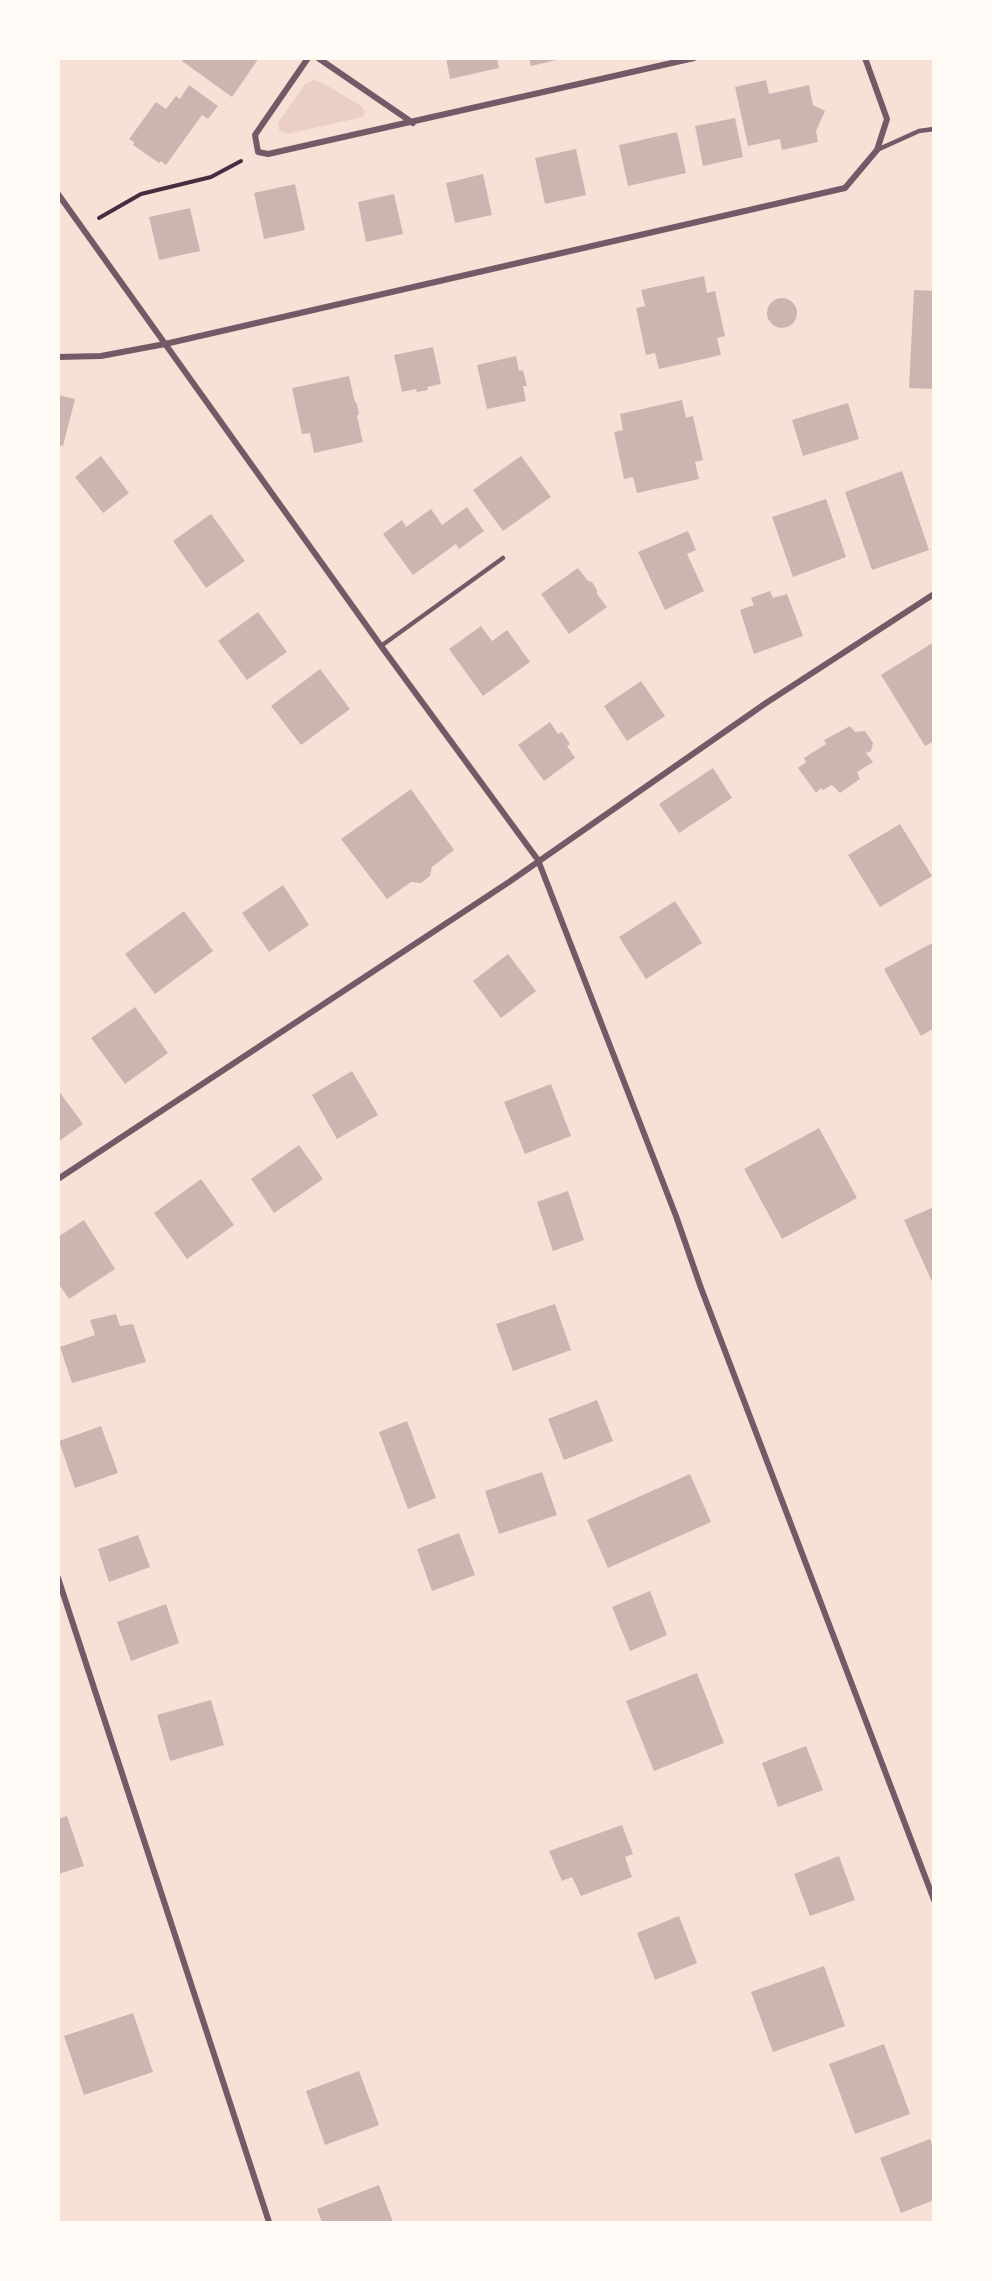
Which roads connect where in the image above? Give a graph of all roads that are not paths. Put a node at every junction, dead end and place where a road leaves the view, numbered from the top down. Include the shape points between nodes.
1 (308, 58) edge
2 (318, 58) edge
3 (694, 58) edge
4 (865, 58) edge
5 (413, 123) junction
6 (933, 129) edge
7 (877, 150) junction
8 (58, 194) edge
9 (165, 344) junction
10 (58, 357) edge
11 (502, 558) dead end
12 (933, 594) edge
13 (381, 646) junction
14 (538, 860) junction
15 (58, 1179) edge
16 (58, 1578) edge
17 (933, 1900) edge
18 (269, 2223) edge

1 - 5 street via 255,135 258,152 268,154
2 - 5 street
3 - 5 street
4 - 7 street via 887,119
6 - 7 lane via 918,130
7 - 9 street via 845,188
8 - 9 street
9 - 10 street via 100,356
9 - 13 street
11 - 13 lane
12 - 14 street
13 - 14 street
14 - 15 street
14 - 17 street
16 - 18 street

